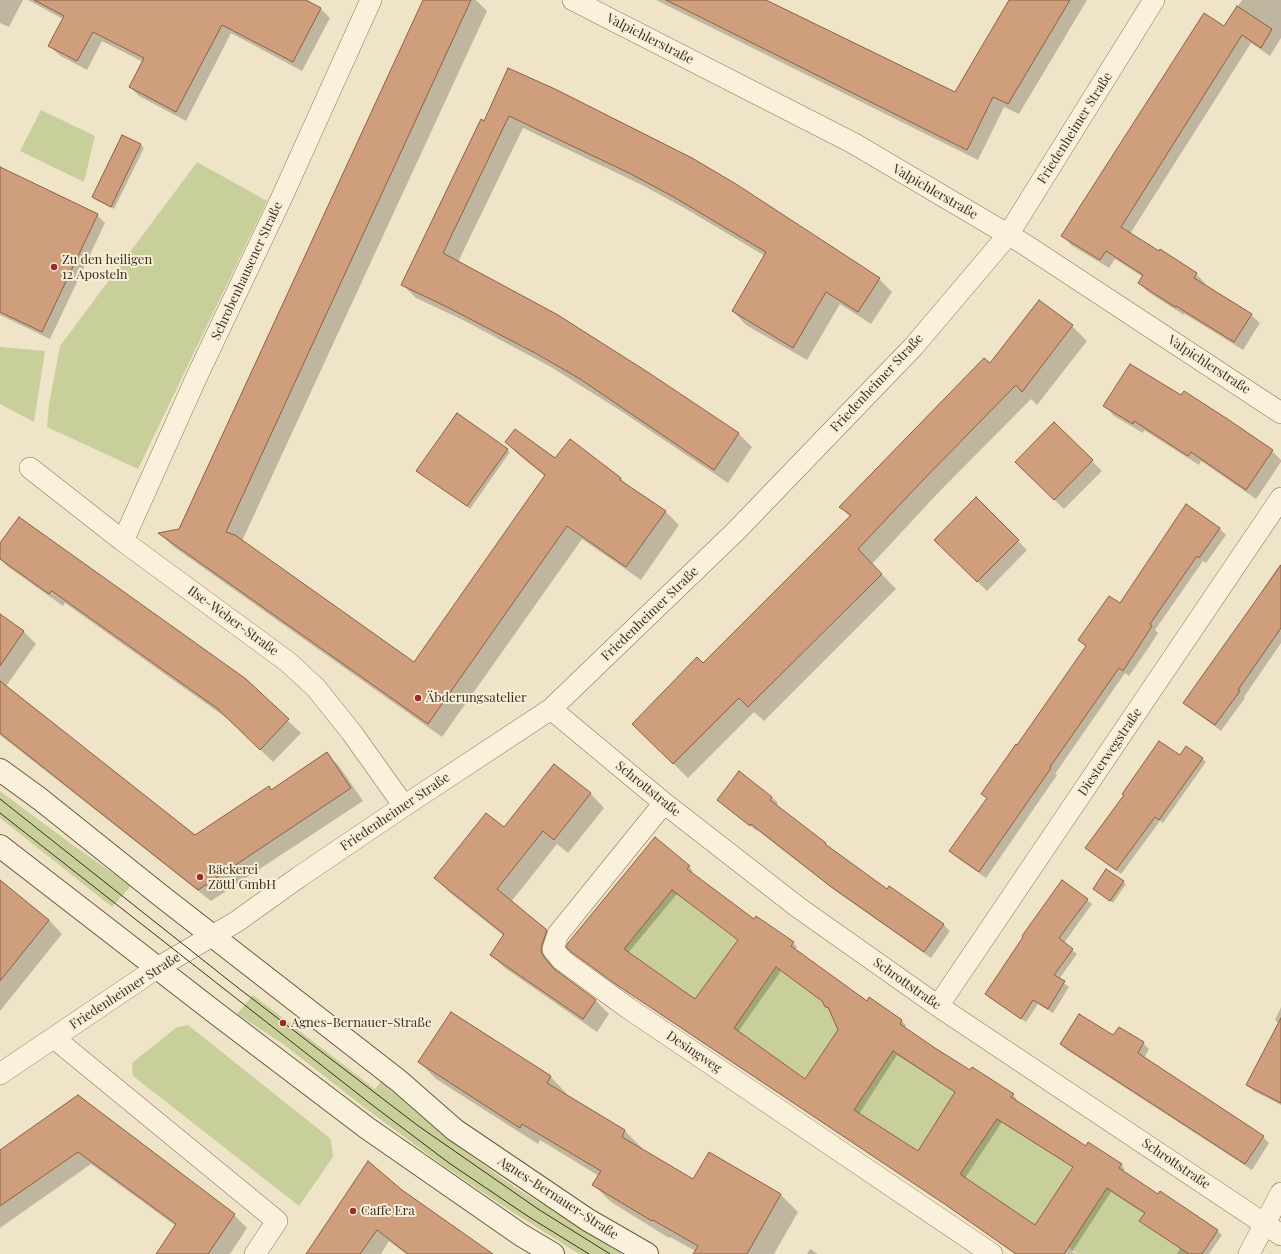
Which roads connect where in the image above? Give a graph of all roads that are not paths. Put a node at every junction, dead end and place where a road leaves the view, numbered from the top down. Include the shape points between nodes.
1 (371, 0) edge
2 (573, 0) edge
3 (1154, 0) edge
4 (1008, 235) junction
5 (1281, 413) edge
6 (30, 468) dead end
7 (1281, 498) edge
8 (122, 541) junction
9 (551, 709) junction
10 (0, 770) edge
11 (664, 803) junction
12 (404, 806) junction
13 (0, 846) edge
14 (213, 936) junction
15 (157, 968) junction
16 (938, 1006) junction
17 (54, 1038) junction
18 (0, 1074) edge
19 (1281, 1193) edge
20 (1273, 1229) edge
21 (255, 1254) edge
22 (553, 1254) edge
23 (647, 1254) edge
24 (992, 1254) edge
25 (1249, 1254) edge

1 - 8 street, Schrobenhausener Straße
2 - 4 street, Valpichlerstraße via 853,143
3 - 4 street, Friedenheimer Straße
4 - 5 street, Valpichlerstraße
4 - 9 street, Friedenheimer Straße via 914,346 862,401 736,531
6 - 8 street, Ilse-Weber-Straße
7 - 16 street, Diesterwegstraße
8 - 12 street, Ilse-Weber-Straße via 270,648 316,688
9 - 11 street, Schrottstraße
9 - 12 street, Friedenheimer Straße
10 - 14 main road, Agnes-Bernauer-Straße
11 - 16 street, Schrottstraße via 799,908
11 - 24 street, Desingweg via 558,934 553,949 562,960 628,1008
12 - 14 street, Friedenheimer Straße
13 - 15 main road
14 - 15 street, Friedenheimer Straße
14 - 23 main road, Agnes-Bernauer-Straße via 399,1081 455,1130 588,1220
15 - 17 street, Friedenheimer Straße
15 - 22 main road via 367,1128 515,1231
16 - 20 street, Schrottstraße
17 - 18 street, Friedenheimer Straße
17 - 21 street via 277,1221
19 - 20 street
20 - 25 street

